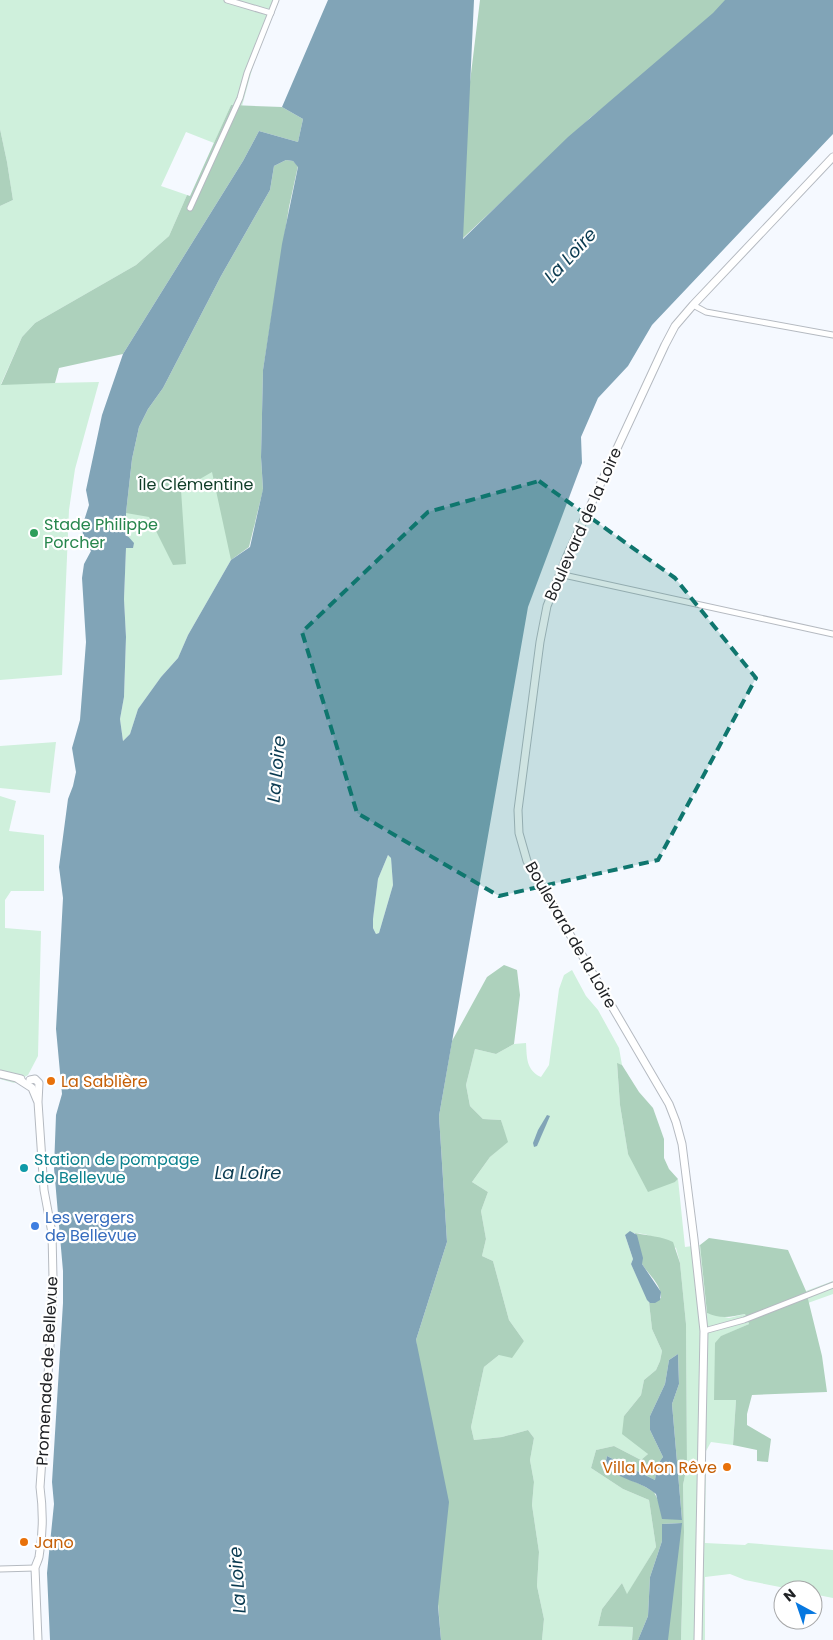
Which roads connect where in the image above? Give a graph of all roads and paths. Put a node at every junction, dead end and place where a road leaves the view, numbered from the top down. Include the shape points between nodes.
1 (227, 0) edge
2 (276, 0) edge
3 (271, 13) junction
4 (833, 157) edge
5 (190, 208) dead end
6 (693, 305) junction
7 (833, 335) edge
8 (559, 574) junction
9 (833, 634) edge
10 (0, 1074) edge
11 (833, 1286) edge
12 (704, 1331) junction
13 (35, 1568) junction
14 (0, 1569) edge
15 (38, 1640) edge
16 (698, 1640) edge

1 - 3 street
2 - 3 street
3 - 5 street via 240,98
4 - 6 main road, Boulevard de la Loire
6 - 7 street via 706,312
6 - 8 main road, Boulevard de la Loire via 661,352
8 - 9 street
8 - 12 main road, Boulevard de la Loire via 547,606 540,642 520,790 519,833 533,872 658,1082 676,1122 683,1152
10 - 13 main road, Promenade de Bellevue via 32,1085 38,1102 44,1190 52,1233 52,1332 40,1487 39,1560
11 - 12 street via 744,1320
12 - 16 main road, Boulevard de la Loire
13 - 14 street
13 - 15 main road, Promenade de Bellevue

